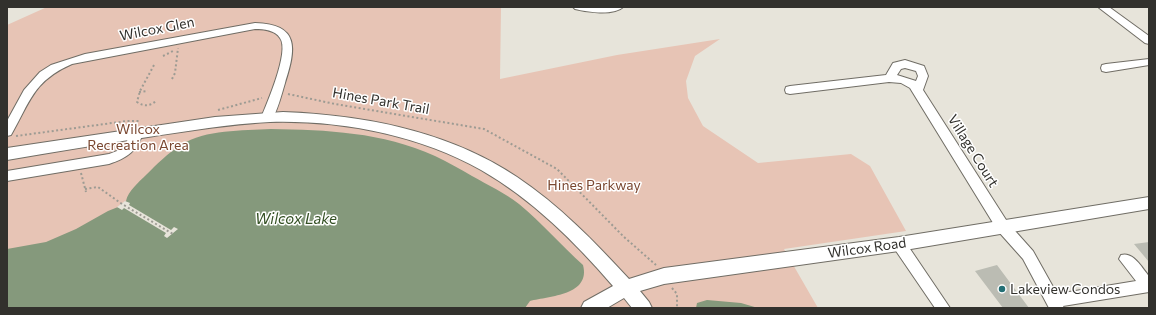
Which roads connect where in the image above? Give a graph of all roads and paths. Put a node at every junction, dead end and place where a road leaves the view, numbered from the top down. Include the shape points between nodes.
1 (578, 7) edge
2 (618, 7) edge
3 (1103, 7) edge
4 (1149, 41) edge
5 (163, 56) dead end
6 (1149, 62) edge
7 (154, 65) dead end
8 (1106, 68) dead end
9 (889, 78) junction
10 (172, 79) dead end
11 (790, 90) dead end
12 (917, 90) junction
13 (139, 92) junction
14 (148, 92) dead end
15 (277, 95) junction
16 (157, 100) dead end
17 (213, 111) dead end
18 (267, 118) junction
19 (148, 120) dead end
20 (137, 133) junction
21 (9, 134) edge
22 (7, 154) edge
23 (82, 164) junction
24 (7, 176) edge
25 (85, 188) junction
26 (86, 192) dead end
27 (1149, 203) edge
28 (1003, 227) junction
29 (172, 234) dead end
30 (899, 244) junction
31 (1126, 259) dead end
32 (664, 276) junction
33 (1148, 285) edge
34 (626, 288) junction
35 (1056, 305) edge
36 (590, 308) edge
37 (643, 308) edge
38 (678, 308) edge
39 (943, 308) edge

1 - 2 street via 593,10
3 - 4 street
5 - 10 path via 178,48
6 - 8 street
7 - 13 path
9 - 11 street, Village Court
9 - 12 street, Village Court via 904,79
9 - 12 street via 897,66 905,64 920,69 923,76
12 - 28 street, Village Court
13 - 14 path
13 - 16 path via 139,104 152,105
15 - 17 path, Hines Park Trail
15 - 18 street, Wilcox Glen
15 - 21 street, Wilcox Glen via 287,54 287,42 274,28 242,27 85,57 62,64 43,74 27,92
15 - 32 path, Hines Park Trail via 287,94 484,129 557,169 624,237 655,264
18 - 20 street via 214,122
18 - 34 street via 322,120 379,128 435,143 477,161 511,180 540,202
19 - 21 path
20 - 22 street
20 - 23 street via 131,147 118,156
23 - 24 street
23 - 25 path via 81,177
25 - 26 path
25 - 29 path via 98,187
27 - 28 street, Wilcox Road
28 - 30 street, Wilcox Road
28 - 35 street, Village Court via 1028,255
30 - 32 street, Wilcox Road
30 - 39 street
31 - 33 street
32 - 34 street, Wilcox Road
32 - 38 path, Hines Park Trail via 677,294
33 - 35 street
34 - 36 street, Wilcox Road
34 - 37 street

